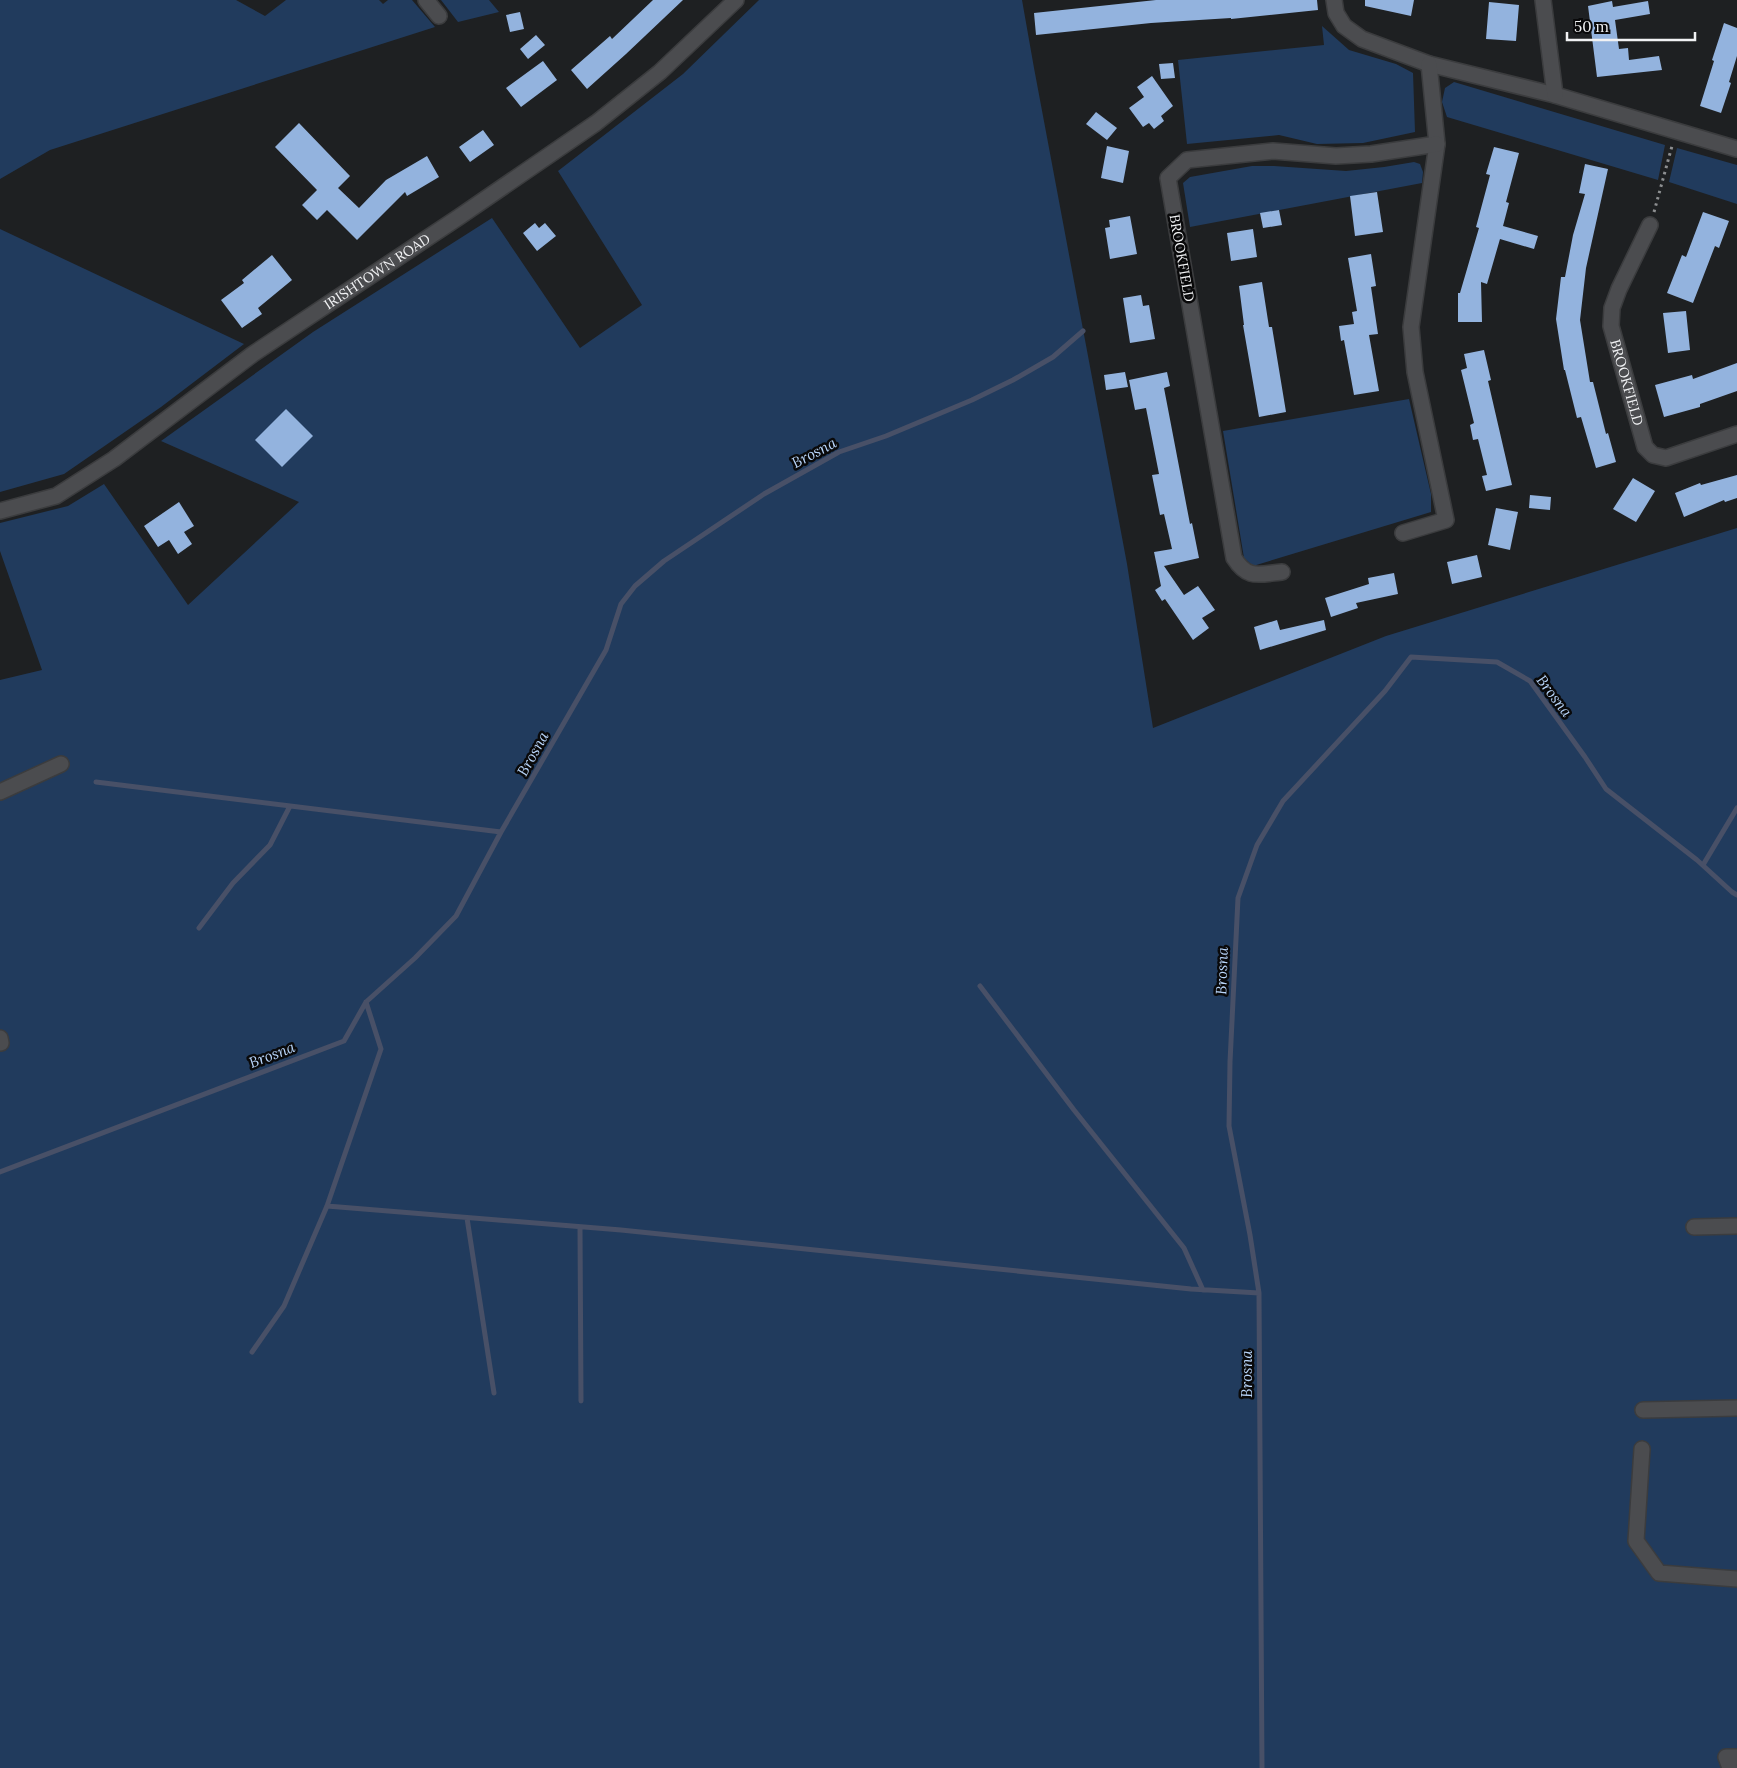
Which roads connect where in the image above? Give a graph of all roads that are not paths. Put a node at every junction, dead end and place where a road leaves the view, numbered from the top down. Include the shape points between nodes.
1 (426, 0) edge
2 (736, 0) edge
3 (1334, 0) edge
4 (1543, 0) edge
5 (440, 16) dead end
6 (1429, 64) junction
7 (1555, 95) junction
8 (1437, 144) junction
9 (1737, 149) edge
10 (1650, 225) road end
11 (1737, 434) edge
12 (0, 510) edge
13 (1403, 533) dead end
14 (1282, 572) dead end
15 (61, 764) dead end
16 (0, 792) edge
17 (1737, 1226) edge
18 (1694, 1227) dead end
19 (1737, 1408) edge
20 (1643, 1410) dead end
21 (1642, 1449) dead end
22 (1737, 1579) edge
23 (1737, 1757) edge
24 (1730, 1768) edge

1 - 5 street
2 - 12 street, IRISHTOWN ROAD via 660,72 596,123 253,354 114,459 56,496
3 - 6 street via 1336,13 1344,26 1362,39
4 - 7 street
6 - 7 street
6 - 8 street
7 - 9 street
8 - 13 street via 1411,327 1415,372 1446,520
8 - 14 street, BROOKFIELD via 1371,154 1336,156 1273,151 1187,160 1168,178 1234,558 1242,570 1254,575
10 - 11 street, BROOKFIELD via 1619,289 1612,308 1611,326 1646,447 1654,455 1666,458
15 - 16 street
17 - 18 street
19 - 20 street
21 - 22 street via 1636,1541 1659,1573
23 - 24 street via 1726,1757

